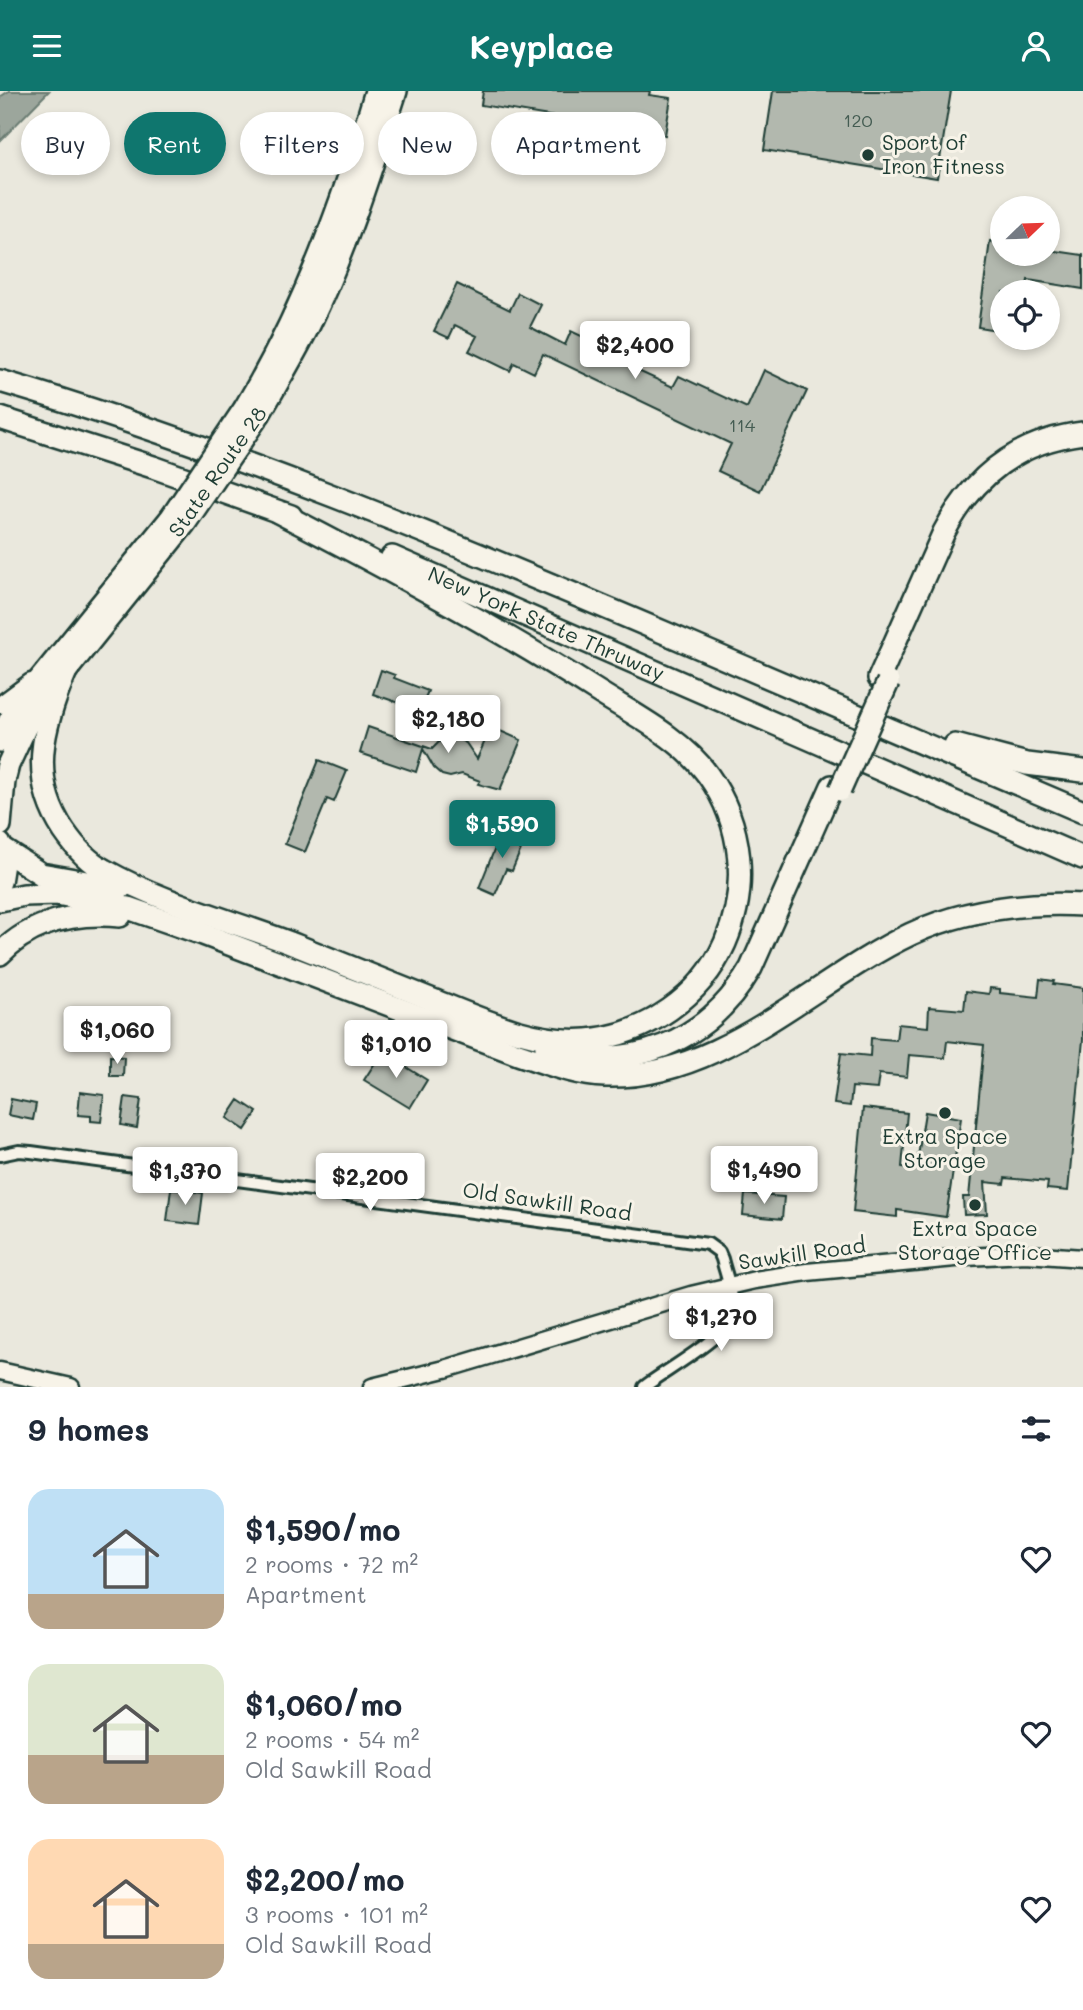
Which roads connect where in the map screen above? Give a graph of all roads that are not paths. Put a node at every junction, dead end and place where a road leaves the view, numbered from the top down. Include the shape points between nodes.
1 (376, 91) edge
2 (396, 91) edge
3 (0, 381) edge
4 (253, 410) junction
5 (0, 418) edge
6 (1083, 433) edge
7 (1083, 442) edge
8 (278, 512) junction
9 (55, 672) junction
10 (883, 680) junction
11 (822, 701) junction
12 (0, 705) edge
13 (0, 741) edge
14 (1083, 771) edge
15 (836, 788) junction
16 (1083, 812) edge
17 (0, 825) edge
18 (1, 846) edge
19 (1083, 858) edge
20 (0, 882) edge
21 (168, 899) junction
22 (0, 900) edge
23 (1083, 905) edge
24 (203, 934) junction
25 (0, 954) edge
26 (497, 1025) junction
27 (543, 1062) junction
28 (0, 1155) edge
29 (1083, 1258) edge
30 (728, 1285) junction
31 (0, 1371) edge
32 (71, 1387) edge
33 (372, 1387) edge
34 (644, 1387) edge

1 - 4 highway, State Route 28 via 325,241
2 - 4 highway, State Route 28 via 322,297 294,354
3 - 11 highway, New York State Thruway via 167,434 352,502
4 - 9 highway, State Route 28, bridge via 178,520
5 - 8 highway, New York State Thruway
6 - 10 highway via 1029,447 974,487 944,532
7 - 10 highway via 1048,449 1019,462 975,499 952,536
8 - 19 highway, New York State Thruway via 458,584
8 - 26 highway via 462,609 675,741 699,764 727,807 740,870 736,909 715,963 693,990 655,1018 608,1037 564,1040
9 - 12 street
9 - 13 highway, State Route 28 via 18,708
9 - 17 highway, State Route 28 via 13,751 4,781
9 - 21 highway via 43,737 43,771 52,810 73,843 97,866
10 - 15 highway
11 - 14 highway via 1007,760
11 - 16 highway, New York State Thruway
15 - 26 highway via 751,968 728,1001 700,1026 657,1049 606,1058 558,1051
15 - 27 highway via 761,968 723,1019 693,1043 641,1065 588,1069
18 - 20 highway
18 - 21 highway via 41,874
21 - 26 highway
22 - 24 highway via 40,894 85,898
23 - 27 highway via 1017,905 929,926 869,956 736,1040 682,1064 607,1076
24 - 25 highway via 93,914 39,927
24 - 27 highway
28 - 30 street, Old Sawkill Road via 31,1152 708,1244 719,1252
29 - 30 street, Sawkill Road via 1026,1254 966,1257 807,1272
30 - 33 street, Sawkill Road
30 - 34 street, Old Sawkill Road via 733,1314 727,1328
31 - 32 street

